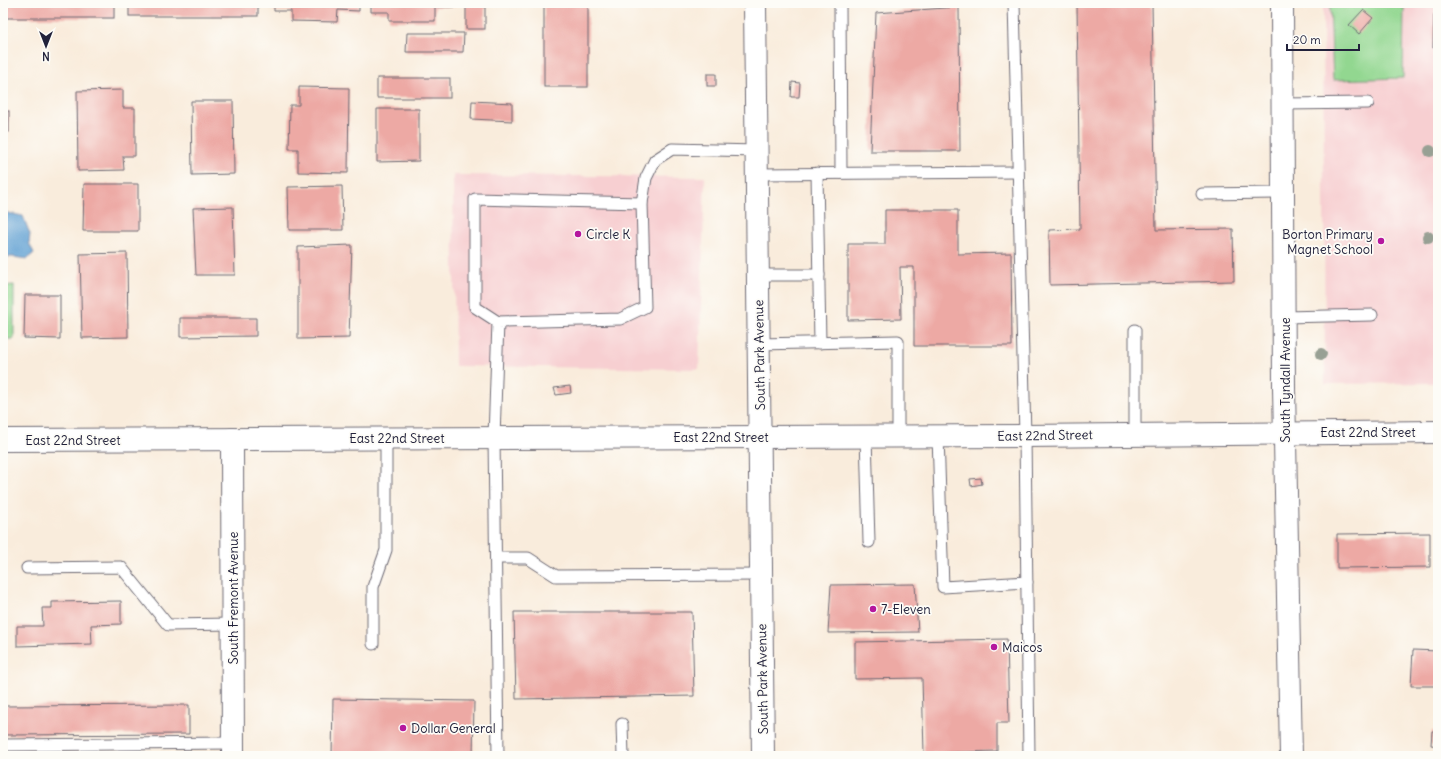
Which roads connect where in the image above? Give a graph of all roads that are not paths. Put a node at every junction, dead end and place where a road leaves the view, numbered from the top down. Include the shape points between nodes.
1 (755, 3) edge
2 (840, 3) edge
3 (1014, 3) edge
4 (1282, 3) edge
5 (1368, 103) dead end
6 (1283, 104) junction
7 (756, 151) junction
8 (1018, 172) junction
9 (817, 173) junction
10 (841, 173) junction
11 (757, 174) junction
12 (1283, 193) junction
13 (1202, 194) dead end
14 (642, 203) junction
15 (758, 275) junction
16 (819, 275) junction
17 (1372, 315) dead end
18 (1284, 317) junction
19 (498, 322) junction
20 (1135, 330) dead end
21 (820, 343) junction
22 (759, 344) junction
23 (1438, 432) edge
24 (1285, 433) junction
25 (1135, 435) junction
26 (866, 436) junction
27 (898, 436) junction
28 (938, 436) junction
29 (1025, 436) junction
30 (494, 437) junction
31 (760, 437) junction
32 (386, 438) junction
33 (232, 439) junction
34 (3, 440) edge
35 (869, 542) dead end
36 (496, 558) junction
37 (27, 568) dead end
38 (761, 575) junction
39 (1027, 582) junction
40 (233, 624) junction
41 (373, 644) dead end
42 (622, 724) dead end
43 (3, 744) edge
44 (234, 750) edge
45 (498, 756) edge
46 (623, 756) edge
47 (763, 756) edge
48 (1029, 756) edge
49 (1291, 756) edge

1 - 7 main road, South Park Avenue
2 - 10 lane
3 - 8 lane
4 - 6 main road, South Tyndall Avenue
5 - 6 lane
6 - 12 main road, South Tyndall Avenue
7 - 11 main road, South Park Avenue
7 - 14 lane via 672,150 655,160 646,178
8 - 10 lane
8 - 29 lane
9 - 10 lane
9 - 11 lane
9 - 16 lane
11 - 15 main road, South Park Avenue
12 - 13 lane
12 - 18 main road, South Tyndall Avenue
14 - 19 lane via 645,308 620,319
14 - 19 lane via 475,199 475,307
15 - 16 lane
15 - 22 main road, South Park Avenue
16 - 21 lane
17 - 18 lane
18 - 24 main road, South Tyndall Avenue
19 - 30 lane
20 - 25 lane
21 - 22 lane
21 - 27 lane via 898,341
22 - 31 main road, South Park Avenue
23 - 24 main road, East 22nd Street
24 - 25 main road, East 22nd Street
24 - 49 main road, South Tyndall Avenue
25 - 29 main road, East 22nd Street
26 - 27 main road, East 22nd Street
26 - 31 main road, East 22nd Street
26 - 35 lane
27 - 28 main road, East 22nd Street
28 - 29 main road, East 22nd Street
28 - 39 lane via 943,587
29 - 39 lane
30 - 31 main road, East 22nd Street
30 - 32 main road, East 22nd Street
30 - 36 lane
31 - 38 main road, South Park Avenue
32 - 33 main road, East 22nd Street
32 - 41 lane via 386,550 373,587
33 - 34 main road, East 22nd Street
33 - 40 main road, South Fremont Avenue
36 - 38 lane via 528,558 556,576
36 - 45 lane
37 - 40 lane via 121,567 168,625
38 - 47 main road, South Park Avenue
39 - 48 lane
40 - 44 main road, South Fremont Avenue
42 - 46 lane
43 - 44 lane

